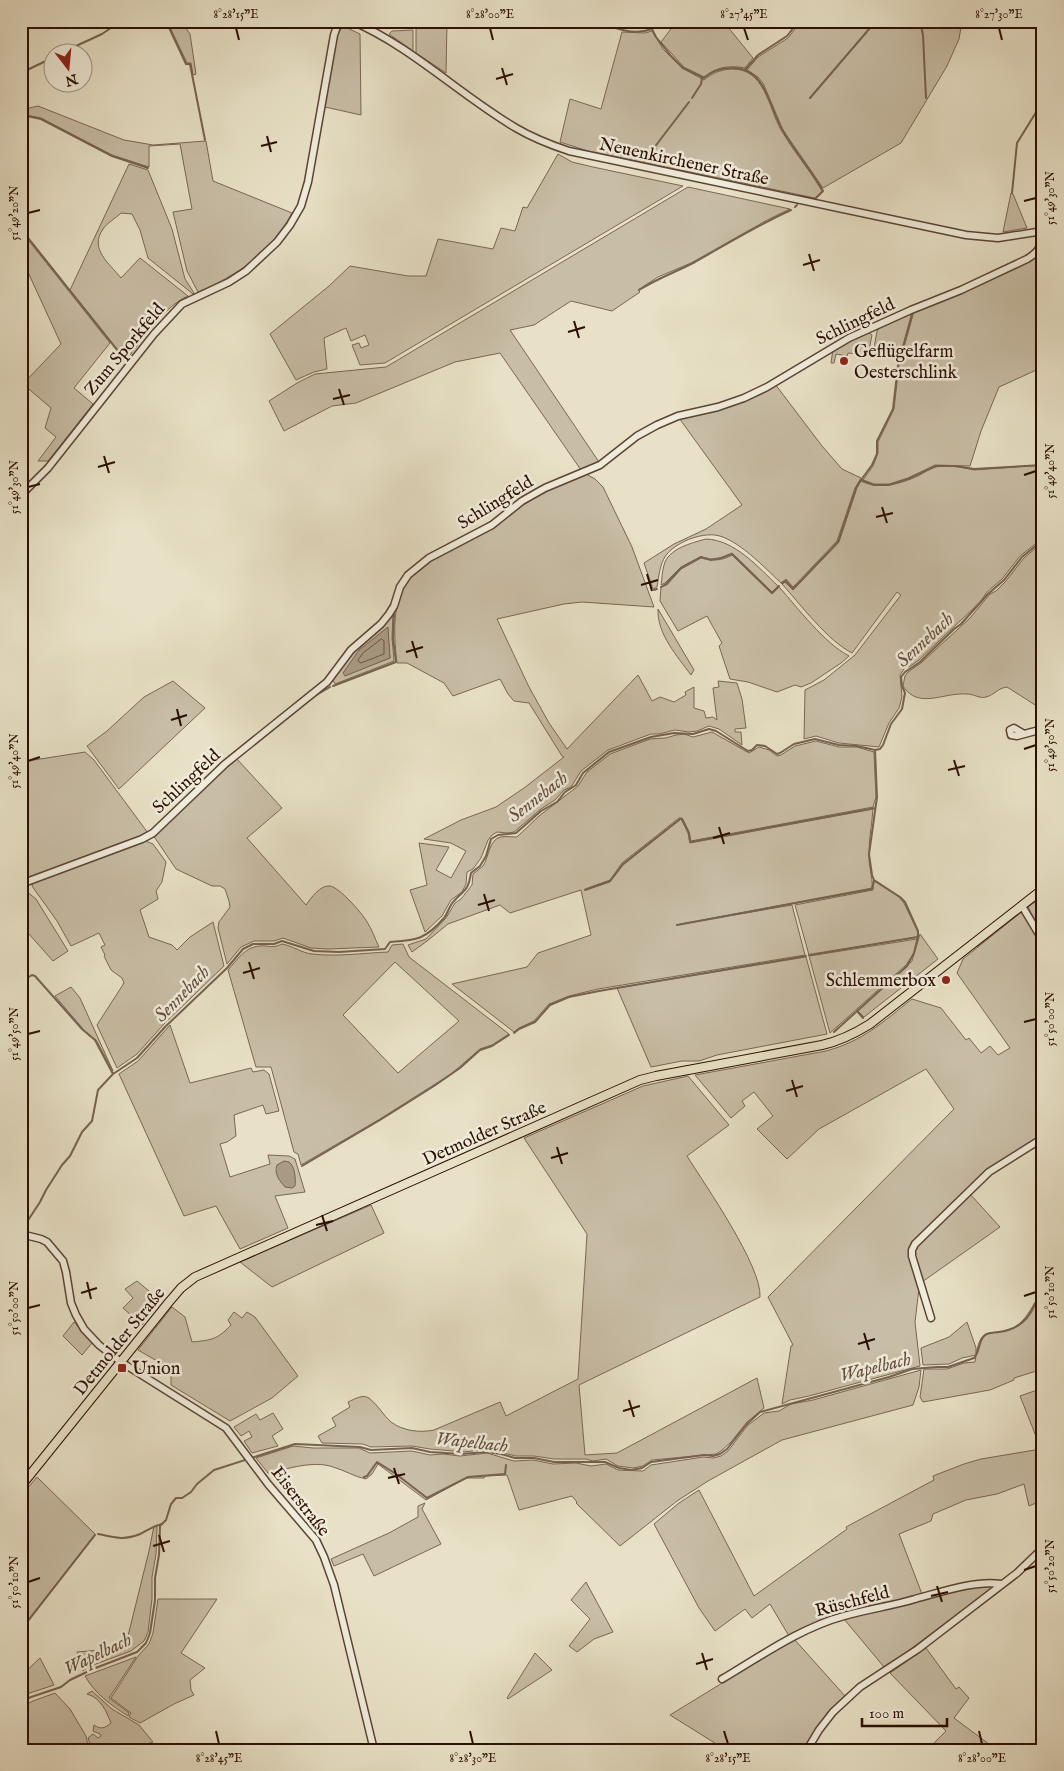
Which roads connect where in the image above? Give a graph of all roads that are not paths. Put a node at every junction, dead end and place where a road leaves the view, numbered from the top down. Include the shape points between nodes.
1 (339, 21) edge
2 (356, 22) edge
3 (1042, 231) edge
4 (21, 496) edge
5 (1043, 728) edge
6 (1024, 734) dead end
7 (21, 884) edge
8 (1043, 889) edge
9 (1022, 906) junction
10 (1043, 941) edge
11 (1043, 1138) edge
12 (22, 1234) edge
13 (931, 1318) dead end
14 (121, 1362) junction
15 (21, 1486) edge
16 (1043, 1548) edge
17 (1002, 1584) junction
18 (722, 1679) dead end
19 (374, 1750) edge
20 (807, 1750) edge

1 - 4 street, Zum Sporkfeld via 308,182 301,206 290,225 246,271 188,301 172,313 48,468
2 - 3 street, Neuenkirchener Straße via 388,39 517,128 569,152 966,236 998,238
3 - 7 street, Schlingfeld via 1041,245 1027,259 848,338 744,398 657,425 637,436 606,462 522,501 492,525 429,558 408,575 389,614 351,650 328,682 225,764 152,833
5 - 6 street
8 - 9 main road, Detmolder Straße
9 - 10 street
9 - 14 main road, Detmolder Straße via 854,1035 822,1045 640,1080 207,1270 181,1288
11 - 13 street via 989,1172 915,1244 912,1256
12 - 14 street, Eiserstraße via 41,1239 58,1254 63,1261 76,1315 84,1329
14 - 15 main road, Detmolder Straße
14 - 19 street, Eiserstraße via 226,1428 316,1540 334,1585
16 - 17 street
17 - 18 street, Rüschfeld via 990,1582 945,1591 843,1616 792,1637
17 - 20 street via 918,1649 860,1687 833,1712

